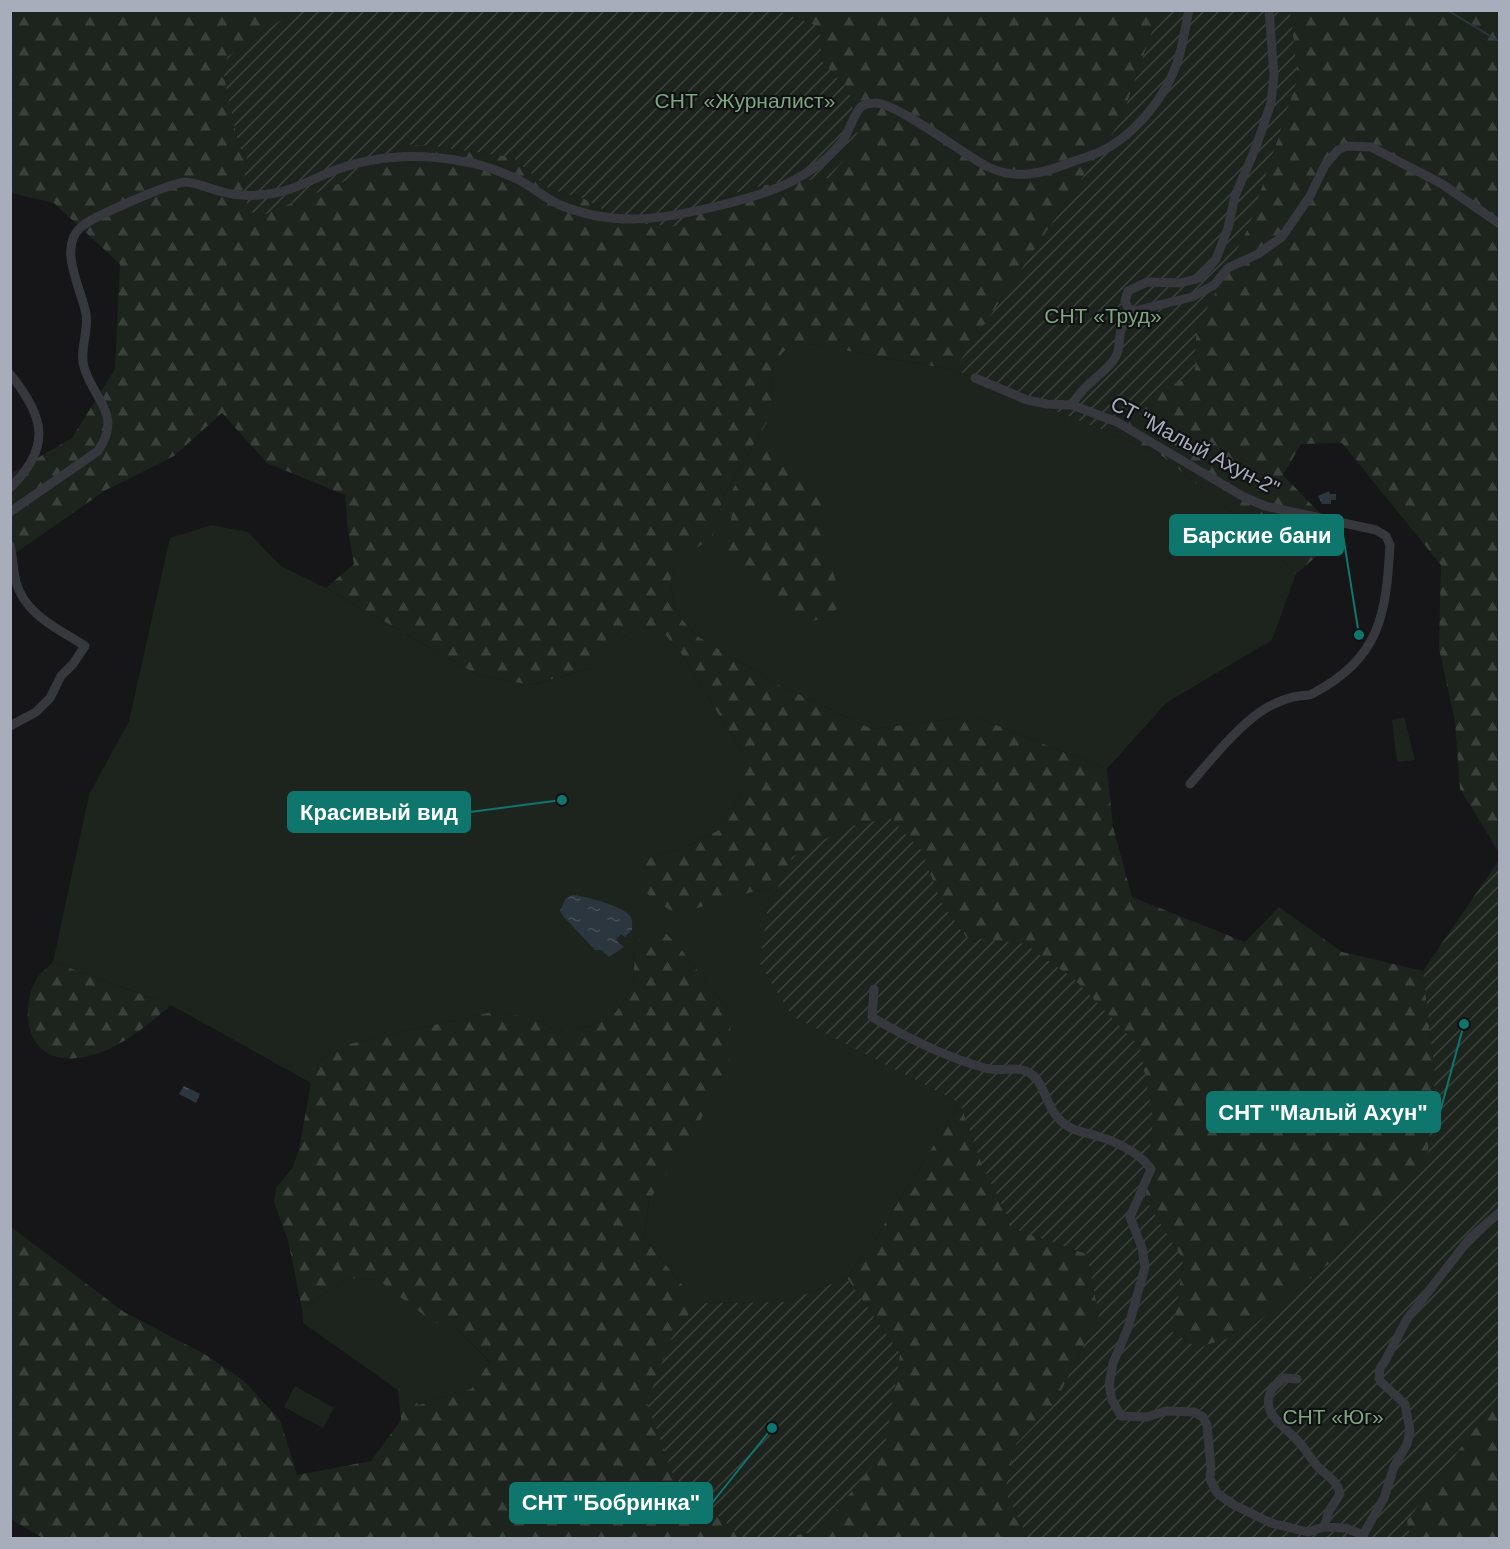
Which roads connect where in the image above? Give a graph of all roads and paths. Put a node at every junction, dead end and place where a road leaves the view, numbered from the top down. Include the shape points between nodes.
1 (1189, 10) edge
2 (1269, 10) edge
3 (1500, 224) edge
4 (1134, 311) junction
5 (10, 374) edge
6 (975, 378) dead end
7 (1072, 405) junction
8 (10, 488) edge
9 (10, 512) edge
10 (10, 545) edge
11 (10, 726) edge
12 (1190, 784) dead end
13 (874, 989) dead end
14 (1500, 1212) edge
15 (1297, 1379) dead end
16 (1324, 1527) junction
17 (1364, 1537) edge

1 - 9 street via 1176,64 1158,98 1129,132 1109,148 1027,176 987,167 903,114 872,102 862,106 840,144 802,176 771,190 662,217 632,219 583,212 495,170 433,157 374,158 285,191 253,196 185,182 165,186 93,219 76,232 71,253 86,315 84,366 107,415 109,428 98,451
2 - 4 street via 1274,75 1271,103 1235,196 1216,260 1200,278 1180,283 1146,282 1128,291 1125,301
3 - 4 street via 1442,184 1371,147 1347,146 1325,165 1310,196 1282,237 1228,268 1214,285 1192,297
4 - 7 street via 1122,327 1113,362 1077,395
5 - 8 street via 34,409 40,433 35,456
6 - 7 street, СТ "Малый Ахун-2" via 1027,400
7 - 12 street, СТ "Малый Ахун-2" via 1117,422 1244,497 1265,506 1376,530 1386,536 1390,545 1383,612 1368,648 1344,673 1309,695 1267,707
10 - 11 street via 19,593 28,606 85,646 61,676 50,698 36,712
13 - 16 street via 872,1017 960,1061 989,1069 1024,1070 1041,1085 1055,1116 1070,1127 1099,1136 1146,1162 1151,1169 1130,1217 1145,1267 1109,1384 1117,1412 1121,1416 1147,1417 1166,1411 1194,1412 1207,1425 1210,1479 1217,1493 1271,1523 1308,1532
14 - 17 street via 1470,1238 1444,1270 1407,1319 1380,1368 1381,1382 1405,1404 1410,1431
15 - 16 street via 1284,1378 1271,1390 1268,1406 1273,1418 1299,1441 1339,1488 1340,1494
16 - 17 street via 1346,1527

